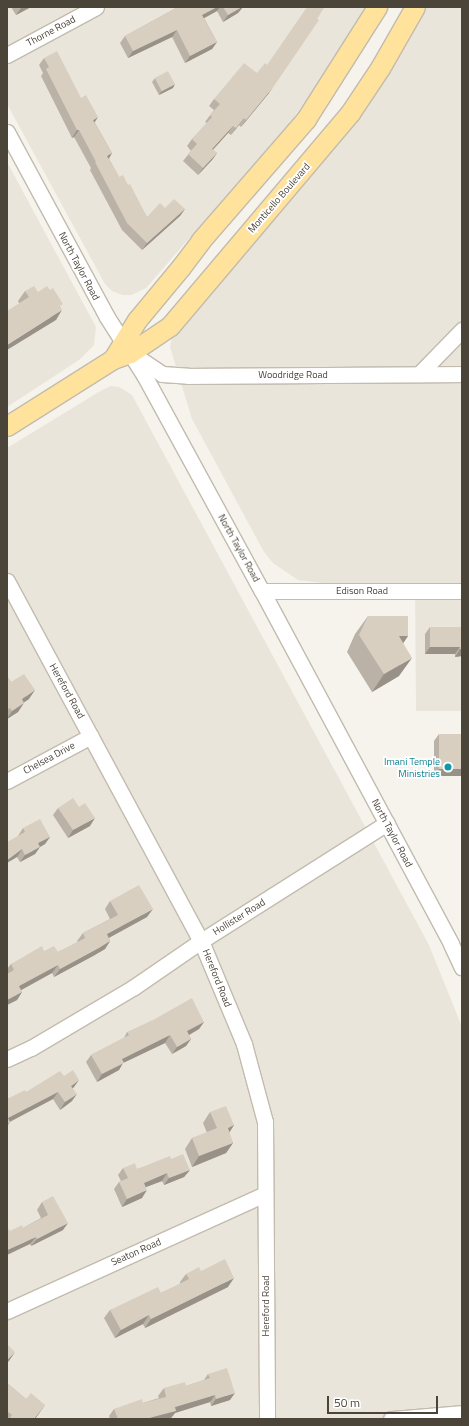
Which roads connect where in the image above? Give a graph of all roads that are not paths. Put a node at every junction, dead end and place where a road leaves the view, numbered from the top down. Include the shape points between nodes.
1 (96, 7) edge
2 (377, 7) edge
3 (415, 7) edge
4 (7, 55) edge
5 (7, 132) edge
6 (462, 330) edge
7 (122, 351) junction
8 (419, 374) junction
9 (462, 374) edge
10 (7, 426) edge
11 (7, 581) edge
12 (262, 591) junction
13 (462, 591) edge
14 (91, 736) junction
15 (7, 781) edge
16 (387, 823) junction
17 (201, 941) junction
18 (462, 968) edge
19 (7, 1059) edge
20 (265, 1194) junction
21 (7, 1310) edge
22 (462, 1412) edge
23 (267, 1419) edge
24 (391, 1419) edge

1 - 4 street, Thorne Road
2 - 7 main road, Monticello Boulevard via 306,118 201,240 140,316
3 - 7 main road, Monticello Boulevard via 380,68 326,143 170,326
5 - 7 street, North Taylor Road via 107,317
6 - 8 street
7 - 8 street, Woodridge Road via 162,374
7 - 10 main road, Monticello Boulevard
7 - 12 street, North Taylor Road via 144,375
8 - 9 street, Woodridge Road
11 - 14 street, Hereford Road
12 - 13 street, Edison Road
12 - 16 street, North Taylor Road
14 - 15 street, Chelsea Drive
14 - 17 street, Hereford Road
16 - 17 street, Hollister Road
16 - 18 street, North Taylor Road
17 - 19 street, Hollister Road via 134,987
17 - 20 street, Hereford Road via 244,1044 265,1122
20 - 21 street, Seaton Road
20 - 23 street, Hereford Road
22 - 24 street

